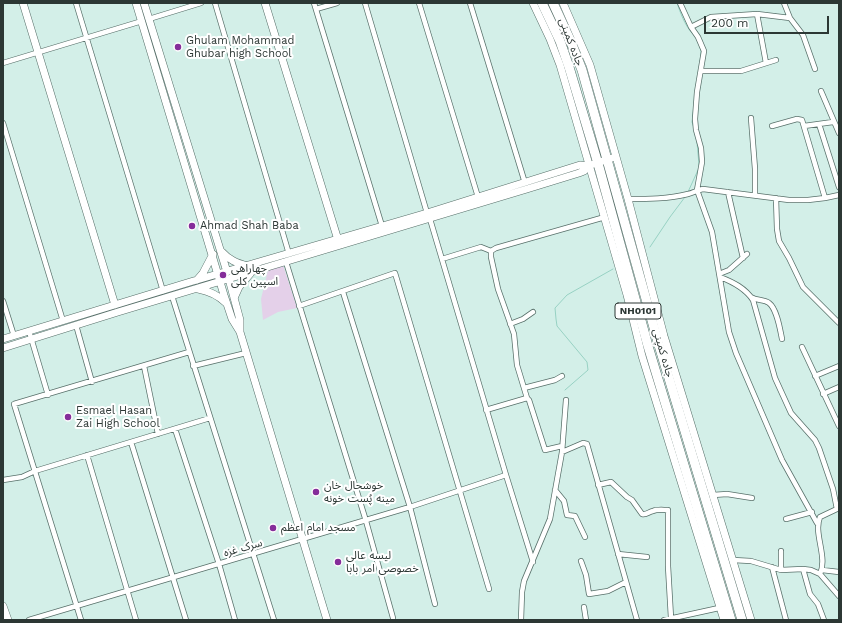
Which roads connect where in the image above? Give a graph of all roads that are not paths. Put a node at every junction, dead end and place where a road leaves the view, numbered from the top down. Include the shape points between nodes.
1 (23, 3) edge
2 (76, 3) edge
3 (136, 3) edge
4 (144, 3) edge
5 (201, 3) edge
6 (215, 3) edge
7 (265, 3) edge
8 (314, 3) edge
9 (337, 3) edge
10 (365, 3) edge
11 (419, 3) edge
12 (470, 3) edge
13 (533, 3) edge
14 (542, 3) edge
15 (553, 3) edge
16 (563, 3) edge
17 (680, 3) edge
18 (784, 3) edge
19 (190, 5) edge
20 (316, 9) junction
21 (757, 14) junction
22 (790, 18) junction
23 (145, 20) junction
24 (691, 27) junction
25 (86, 37) junction
26 (38, 52) junction
27 (157, 59) junction
28 (776, 60) dead end
29 (3, 62) edge
30 (766, 63) junction
31 (815, 69) dead end
32 (701, 71) junction
33 (821, 91) dead end
34 (751, 118) dead end
35 (833, 122) junction
36 (3, 123) edge
37 (819, 124) junction
38 (772, 126) dead end
39 (804, 126) junction
40 (839, 132) edge
41 (611, 158) junction
42 (592, 165) junction
43 (525, 183) junction
44 (839, 187) edge
45 (697, 190) junction
46 (728, 192) junction
47 (755, 195) junction
48 (839, 195) edge
49 (478, 197) junction
50 (776, 198) junction
51 (825, 198) junction
52 (628, 199) junction
53 (465, 204) junction
54 (428, 216) junction
55 (605, 217) junction
56 (382, 226) junction
57 (395, 226) junction
58 (338, 240) junction
59 (220, 250) junction
60 (491, 251) junction
61 (213, 254) junction
62 (289, 254) junction
63 (747, 254) dead end
64 (743, 258) junction
65 (442, 259) junction
66 (286, 262) junction
67 (249, 269) junction
68 (228, 275) junction
69 (720, 275) junction
70 (219, 278) junction
71 (198, 280) junction
72 (196, 288) junction
73 (163, 291) junction
74 (343, 292) junction
75 (172, 296) junction
76 (751, 297) junction
77 (234, 298) junction
78 (3, 301) edge
79 (115, 305) junction
80 (228, 305) junction
81 (299, 306) junction
82 (533, 312) dead end
83 (63, 321) junction
84 (839, 323) edge
85 (510, 324) junction
86 (76, 325) junction
87 (46, 326) junction
88 (29, 331) junction
89 (240, 332) junction
90 (49, 334) junction
91 (14, 336) junction
92 (3, 339) edge
93 (782, 339) dead end
94 (32, 340) junction
95 (802, 347) dead end
96 (3, 348) edge
97 (189, 352) junction
98 (246, 353) junction
99 (144, 366) junction
100 (194, 366) junction
101 (839, 366) edge
102 (562, 376) dead end
103 (815, 376) junction
104 (92, 382) junction
105 (839, 386) edge
106 (524, 388) junction
107 (823, 394) junction
108 (48, 395) junction
109 (527, 398) junction
110 (566, 400) dead end
111 (486, 410) junction
112 (837, 416) edge
113 (210, 418) junction
114 (839, 426) edge
115 (175, 429) junction
116 (158, 434) junction
117 (131, 442) junction
118 (562, 446) junction
119 (562, 452) junction
120 (88, 455) junction
121 (35, 471) junction
122 (506, 475) junction
123 (3, 480) edge
124 (598, 485) junction
125 (555, 490) junction
126 (460, 491) junction
127 (713, 495) junction
128 (752, 498) dead end
129 (410, 508) junction
130 (838, 508) edge
131 (812, 512) junction
132 (786, 519) dead end
133 (366, 521) junction
134 (817, 523) junction
135 (585, 537) dead end
136 (303, 539) junction
137 (781, 551) dead end
138 (254, 554) junction
139 (618, 554) junction
140 (647, 557) dead end
141 (733, 560) junction
142 (581, 561) dead end
143 (533, 562) junction
144 (219, 564) junction
145 (772, 567) junction
146 (803, 569) junction
147 (781, 570) junction
148 (821, 572) junction
149 (839, 572) edge
150 (173, 577) junction
151 (626, 582) junction
152 (489, 589) dead end
153 (128, 592) junction
154 (839, 596) edge
155 (435, 604) dead end
156 (3, 606) edge
157 (76, 606) junction
158 (584, 607) dead end
159 (719, 608) junction
160 (393, 618) dead end
161 (671, 618) junction
162 (747, 619) edge
163 (8, 620) edge
164 (29, 620) edge
165 (80, 620) edge
166 (136, 620) edge
167 (186, 620) edge
168 (235, 620) edge
169 (274, 620) edge
170 (328, 620) edge
171 (521, 620) edge
172 (586, 620) edge
173 (637, 620) edge
174 (664, 620) edge
175 (724, 620) edge
176 (731, 620) edge
177 (786, 620) edge
178 (824, 620) edge

1 - 26 street
2 - 25 street
3 - 23 street
4 - 23 street
5 - 19 street
6 - 62 street
7 - 58 street
8 - 20 street
9 - 20 street
10 - 54 street
11 - 49 street
12 - 43 street
13 - 42 street via 560,65
14 - 42 highway, جاده کمپنی / NH0101 via 569,67
15 - 41 highway, جاده کمپنی / NH0101 via 572,42
16 - 41 street via 590,65
17 - 24 street
18 - 22 street
19 - 23 street
20 - 56 street
21 - 22 street
21 - 24 street via 711,17
21 - 30 street
22 - 31 street via 803,35
23 - 25 street
23 - 27 street
24 - 32 street via 704,51
25 - 26 street
25 - 73 street
26 - 29 street
26 - 79 street
27 - 59 street
27 - 61 street
28 - 30 street
30 - 32 street via 741,71
32 - 45 street via 695,119 702,162
33 - 35 street
34 - 47 street
35 - 37 street
35 - 40 street
36 - 83 street
37 - 39 street
37 - 44 street
38 - 39 street via 797,119 802,120
39 - 51 street
41 - 42 street
41 - 52 street
41 - 162 highway, جاده کمپنی / NH0101 via 658,342
42 - 43 street via 580,165
42 - 53 street via 579,173
42 - 55 street
42 - 176 highway, جاده کمپنی / NH0101
43 - 49 street
45 - 46 street
45 - 52 street via 657,199
45 - 69 street via 712,232
46 - 47 street
46 - 64 street
47 - 50 street
48 - 51 street
49 - 53 street
50 - 51 street
50 - 84 street via 779,241 803,287
52 - 127 street via 664,336
53 - 54 street
54 - 57 street
54 - 65 street
55 - 60 street
55 - 159 street via 642,356
56 - 57 street
56 - 58 street
57 - 66 street
58 - 62 street
59 - 67 street via 226,257
59 - 68 street
60 - 65 street via 481,246
60 - 85 street via 498,289
61 - 70 street
61 - 71 street
62 - 67 street
63 - 64 street
64 - 69 street
65 - 111 street
66 - 67 street
66 - 81 street
67 - 68 street
67 - 77 street
68 - 70 street
68 - 77 street
69 - 76 street via 734,282
69 - 131 street via 728,325 736,352 782,460
70 - 71 street
70 - 72 street
70 - 80 street
71 - 73 street
72 - 75 street
72 - 80 street via 221,298
73 - 79 street
74 - 81 street
74 - 126 street via 395,273
74 - 129 street
75 - 86 street
75 - 97 street
76 - 93 street via 769,302 774,308
76 - 130 street via 776,378 790,413 819,448
77 - 89 street via 240,320
78 - 91 street
79 - 83 street
80 - 89 street via 232,319
81 - 133 street
82 - 85 street
83 - 87 street
85 - 106 street
86 - 90 street
86 - 104 street
87 - 88 street
87 - 90 street
88 - 91 street
88 - 94 street
89 - 98 street
90 - 94 street
91 - 92 street
94 - 96 street
94 - 108 street
95 - 103 street
97 - 99 street
97 - 100 street
98 - 100 street
98 - 136 street
99 - 104 street
99 - 116 street
100 - 113 street
101 - 103 street
102 - 106 street
103 - 107 street
104 - 108 street
105 - 107 street
106 - 109 street
107 - 112 street
108 - 121 street via 14,404
109 - 111 street
109 - 118 street via 545,450
110 - 118 street
111 - 122 street
112 - 114 street
113 - 115 street
113 - 138 street
115 - 116 street
115 - 144 street
116 - 117 street
117 - 120 street
117 - 150 street
118 - 119 street
119 - 124 street via 583,443 587,444
119 - 125 street
120 - 121 street
120 - 153 street
121 - 123 street via 22,477
121 - 157 street
122 - 126 street, سرک غزه
122 - 143 street
124 - 139 street
124 - 161 street via 611,482 632,500 642,514 668,510
125 - 135 street via 564,501 567,515 575,516
125 - 143 street via 550,519
126 - 129 street, سرک غزه
126 - 152 street
127 - 128 street via 727,494
127 - 141 street
129 - 133 street, سرک غزه
129 - 155 street
130 - 134 street via 820,517
131 - 132 street
131 - 134 street
133 - 136 street, سرک غزه
133 - 160 street
134 - 148 street via 822,554
136 - 138 street, سرک غزه
136 - 170 street
137 - 147 street
138 - 144 street, سرک غزه
138 - 169 street
139 - 140 street
139 - 151 street
141 - 145 street
141 - 162 street
142 - 151 street via 589,594 608,591
143 - 171 street via 524,581
144 - 150 street, سرک غزه
144 - 168 street
145 - 147 street
145 - 177 street
146 - 147 street
146 - 148 street
146 - 178 street via 810,594 818,604
148 - 149 street
148 - 154 street
150 - 153 street, سرک غزه
150 - 167 street
151 - 173 street
153 - 157 street, سرک غزه
153 - 166 street
156 - 163 street
157 - 164 street, سرک غزه
157 - 165 street
158 - 172 street
159 - 161 street
159 - 175 street
161 - 174 street

